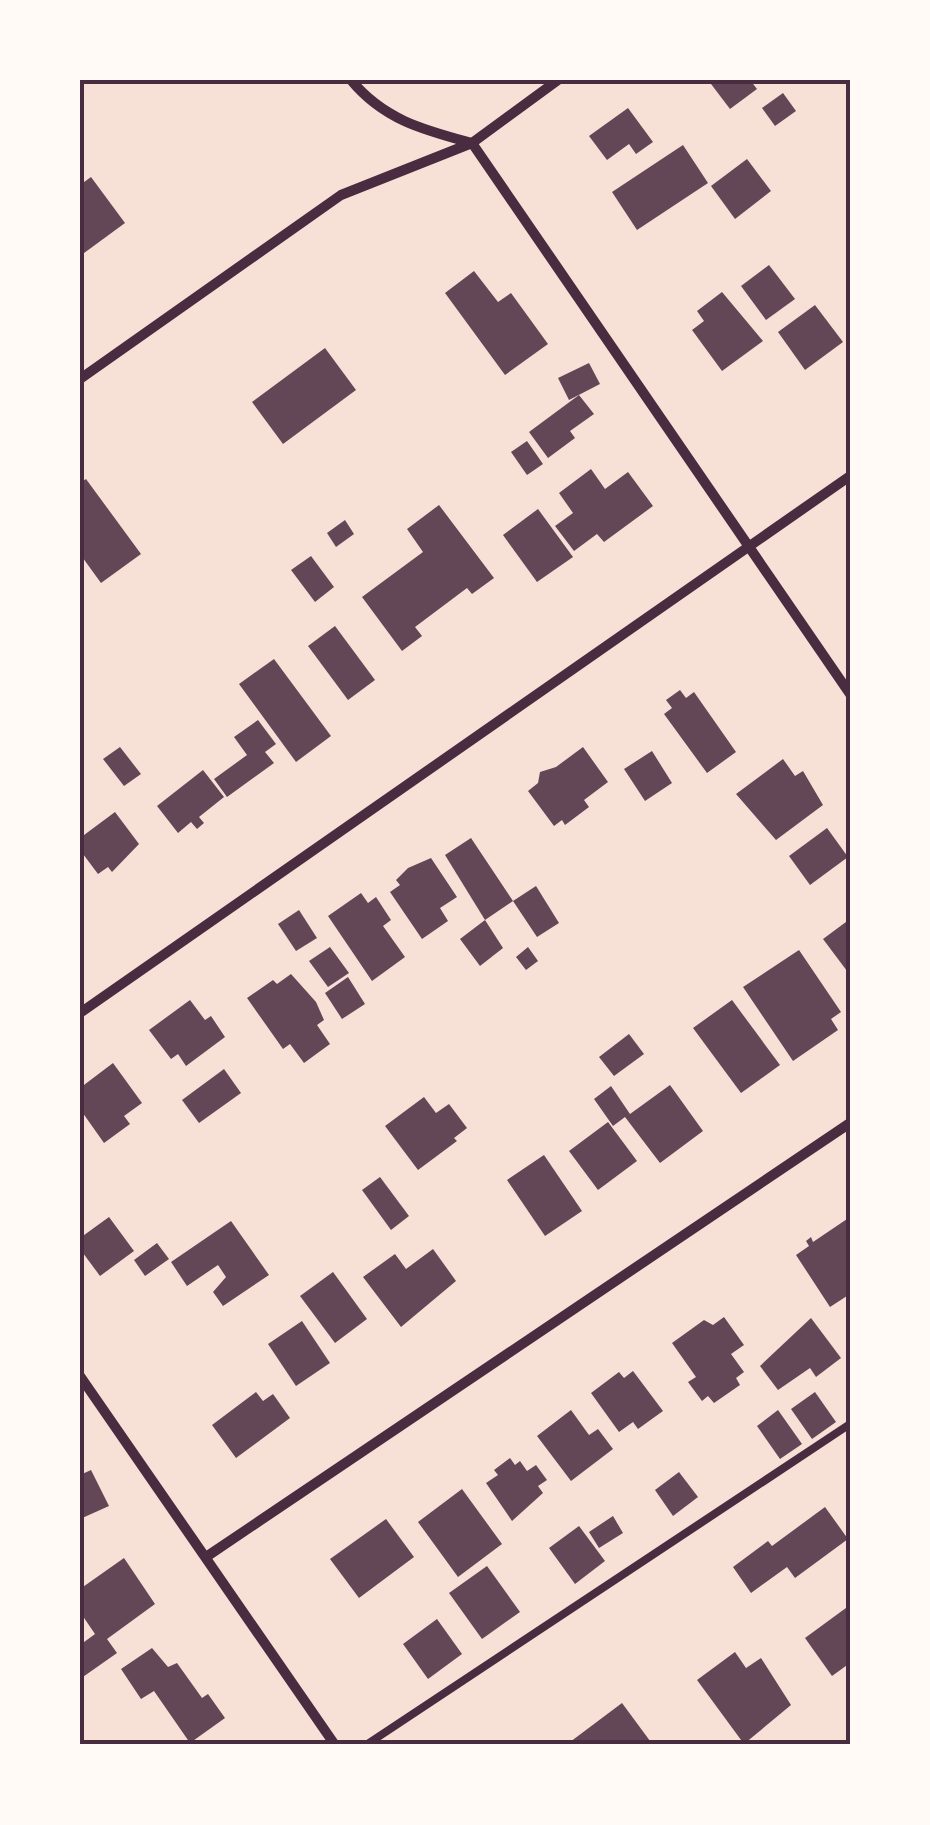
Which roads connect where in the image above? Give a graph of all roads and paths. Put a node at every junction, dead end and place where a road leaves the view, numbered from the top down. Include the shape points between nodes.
1 (350, 80) edge
2 (558, 80) edge
3 (472, 143) junction
4 (80, 379) edge
5 (850, 476) edge
6 (748, 546) junction
7 (850, 694) edge
8 (80, 1013) edge
9 (850, 1123) edge
10 (80, 1376) edge
11 (850, 1424) edge
12 (206, 1557) junction
13 (335, 1745) edge
14 (366, 1745) edge

1 - 3 street via 406,126
2 - 3 street
3 - 4 street via 341,195
3 - 6 street
5 - 6 street
6 - 7 street
6 - 8 street
9 - 12 street
10 - 12 street
11 - 14 lane
12 - 13 street

